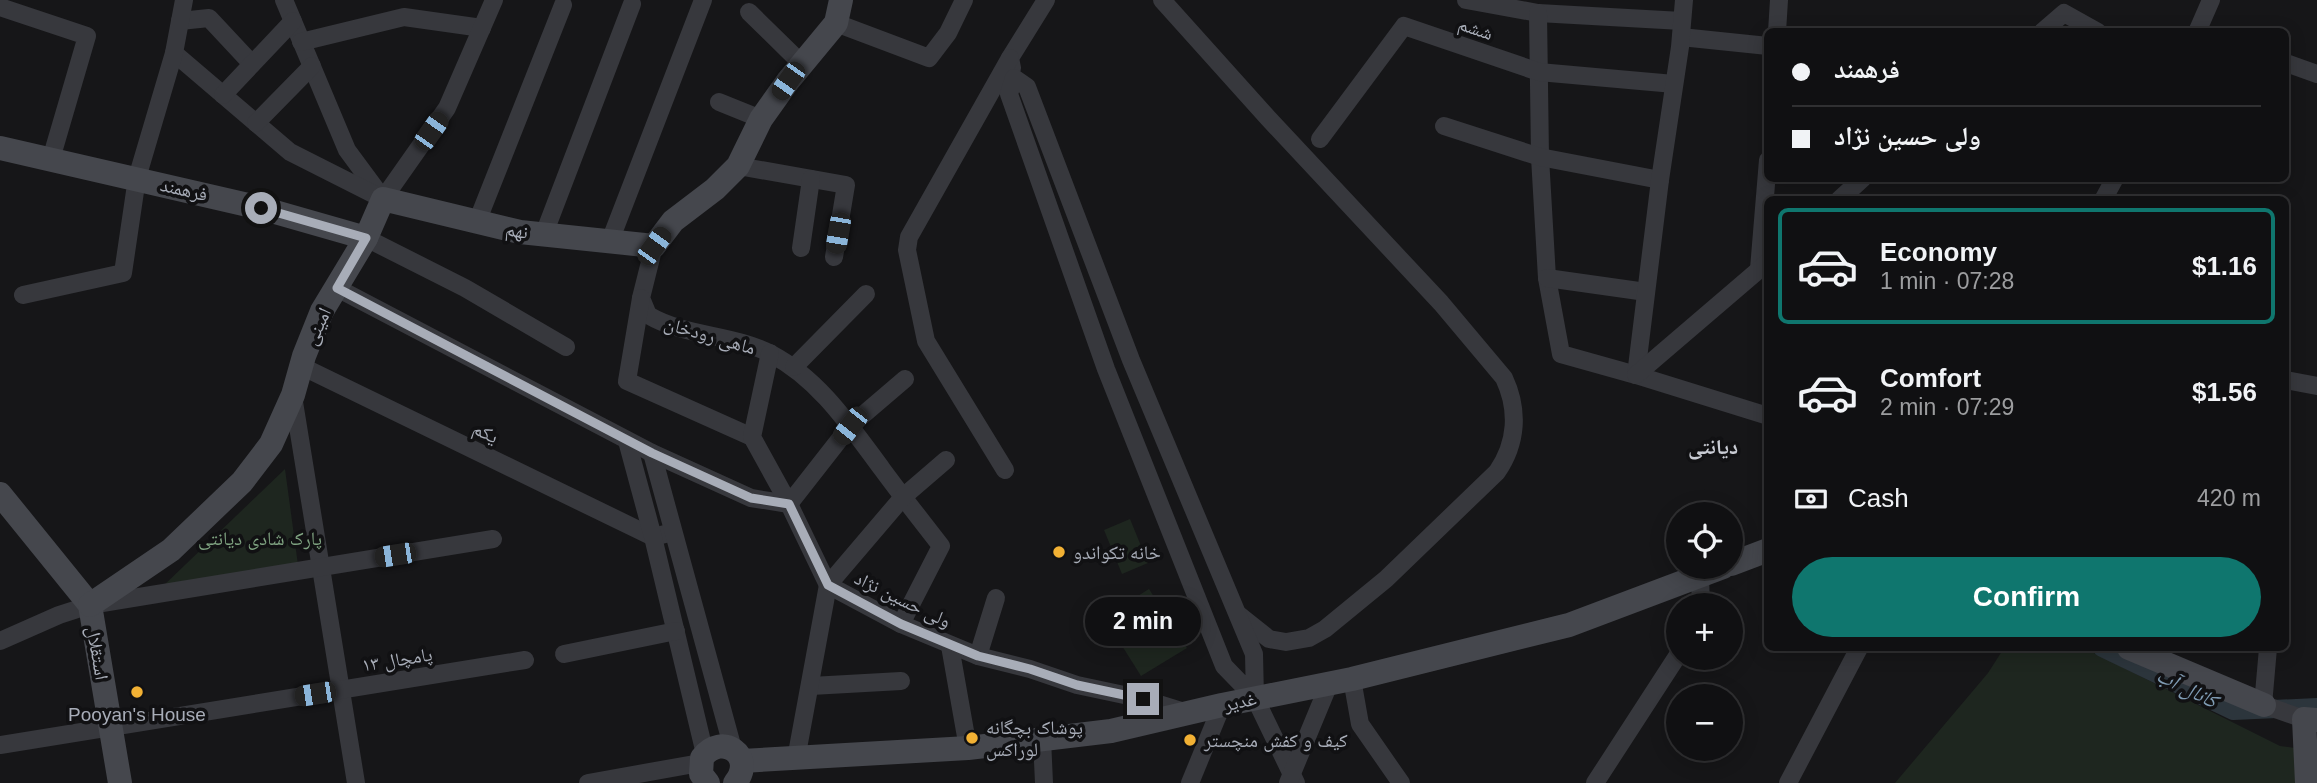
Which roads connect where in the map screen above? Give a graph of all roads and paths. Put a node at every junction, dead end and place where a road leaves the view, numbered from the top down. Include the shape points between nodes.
1 (184, 0) edge
2 (284, 0) edge
3 (494, 0) edge
4 (702, 0) edge
5 (964, 0) edge
6 (1046, 0) edge
7 (1162, 0) edge
8 (1466, 0) edge
9 (1684, 0) edge
10 (1779, 0) edge
11 (2210, 0) edge
12 (632, 4) dead end
13 (563, 5) dead end
14 (0, 7) edge
15 (838, 11) edge
16 (749, 12) dead end
17 (1538, 13) junction
18 (180, 21) junction
19 (293, 21) junction
20 (482, 28) junction
21 (1777, 28) edge
22 (2047, 28) edge
23 (2091, 28) edge
24 (2199, 28) edge
25 (1681, 29) junction
26 (301, 42) junction
27 (1764, 45) edge
28 (174, 53) junction
29 (1010, 58) junction
30 (252, 64) junction
31 (802, 64) junction
32 (2289, 64) edge
33 (312, 66) junction
34 (1539, 72) junction
35 (2317, 74) edge
36 (1014, 78) junction
37 (1674, 84) junction
38 (223, 95) junction
39 (719, 102) dead end
40 (761, 119) junction
41 (256, 123) junction
42 (1444, 126) dead end
43 (1320, 139) dead end
44 (0, 148) edge
45 (1540, 158) junction
46 (51, 159) junction
47 (738, 166) junction
48 (137, 178) junction
49 (811, 179) junction
50 (1660, 180) junction
51 (1859, 182) edge
52 (1843, 196) edge
53 (383, 199) junction
54 (477, 222) junction
55 (544, 234) junction
56 (366, 238) junction
57 (610, 241) junction
58 (1764, 245) edge
59 (654, 246) junction
60 (802, 248) dead end
61 (834, 257) dead end
62 (1763, 266) edge
63 (1547, 278) junction
64 (337, 288) junction
65 (1646, 292) junction
66 (866, 294) dead end
67 (23, 295) dead end
68 (640, 298) junction
69 (566, 347) dead end
70 (770, 353) junction
71 (1130, 360) junction
72 (300, 366) junction
73 (794, 367) junction
74 (1107, 369) junction
75 (1636, 375) junction
76 (905, 379) dead end
77 (2289, 381) edge
78 (2317, 386) edge
79 (293, 395) junction
80 (1764, 415) edge
81 (850, 426) junction
82 (752, 437) junction
83 (627, 441) junction
84 (652, 453) junction
85 (946, 460) dead end
86 (1006, 470) dead end
87 (0, 494) edge
88 (903, 497) junction
89 (789, 504) junction
90 (673, 532) junction
91 (653, 537) junction
92 (494, 539) dead end
93 (1764, 552) edge
94 (1743, 559) edge
95 (321, 567) junction
96 (1692, 579) edge
97 (828, 585) junction
98 (996, 598) dead end
99 (90, 605) junction
100 (1236, 613) junction
101 (901, 624) junction
102 (676, 631) junction
103 (0, 641) edge
104 (950, 646) junction
105 (1857, 651) edge
106 (2136, 651) edge
107 (2268, 651) edge
108 (564, 654) dead end
109 (978, 656) junction
110 (525, 660) dead end
111 (1668, 670) edge
112 (901, 681) dead end
113 (1340, 681) junction
114 (811, 686) junction
115 (341, 690) junction
116 (1255, 698) junction
117 (1222, 705) junction
118 (2269, 708) junction
119 (1188, 713) junction
120 (2310, 720) edge
121 (111, 727) junction
122 (1042, 739) junction
123 (0, 746) edge
124 (968, 748) junction
125 (796, 759) junction
126 (737, 764) edge
127 (704, 767) edge
128 (1292, 781) edge
129 (120, 783) edge
130 (356, 783) edge
131 (588, 783) edge
132 (1044, 783) edge
133 (1190, 783) edge
134 (1401, 783) edge
135 (1595, 783) edge
136 (1788, 783) edge
137 (2307, 783) edge

1 - 18 street
2 - 19 street
3 - 20 street, امینی
4 - 57 street
5 - 15 street via 929,58
6 - 29 street
7 - 100 street via 1441,303 1504,378 1514,407 1513,439 1497,472 1386,579 1325,629 1309,638 1269,639
8 - 17 street
9 - 25 street
10 - 21 street
11 - 24 street
12 - 55 street
13 - 54 street
14 - 46 street via 87,36
15 - 31 main road
16 - 31 street
17 - 25 street
17 - 34 street
18 - 28 street
18 - 30 street via 209,18
19 - 26 street
19 - 30 street
20 - 26 street via 404,17
20 - 53 street, امینی via 447,108
22 - 23 street via 2064,13
25 - 27 street
25 - 37 street
26 - 33 street
28 - 38 street
28 - 48 street
29 - 36 street
29 - 86 street via 909,237 906,250 926,341
30 - 38 street
31 - 40 main road
32 - 35 street
33 - 41 street
33 - 53 street via 347,150
34 - 37 street, ششم
34 - 43 street, ششم via 1404,26
34 - 45 street
36 - 71 street via 1027,87
36 - 74 street via 1009,93
37 - 50 street
38 - 41 street
39 - 40 street
40 - 47 main road
41 - 53 street via 290,152
42 - 45 street
44 - 46 main road, فرهمند
45 - 50 street
45 - 63 street
46 - 48 main road, فرهمند
47 - 49 street
47 - 59 main road via 673,221
48 - 56 main road, فرهمند
48 - 67 street via 123,273
49 - 60 street
49 - 61 street via 846,185
50 - 65 street
51 - 52 street
53 - 54 main road, نهم
53 - 56 main road, امینی
54 - 55 main road, نهم
55 - 57 main road, نهم
56 - 64 main road, امینی
56 - 69 street
57 - 59 main road, نهم
58 - 62 street
59 - 68 street
62 - 75 street
63 - 65 street
63 - 75 street via 1561,354
64 - 72 main road, امینی via 322,311
64 - 83 street
65 - 75 street
66 - 73 street
68 - 70 street, ماهی رودخان via 648,315 657,321
68 - 82 street via 627,381
70 - 73 street, ماهی رودخان
70 - 82 street
71 - 74 street
71 - 100 street
72 - 79 main road, امینی
72 - 91 street, یکم
73 - 81 street, ماهی رودخان
74 - 116 street via 1224,666
75 - 80 street
76 - 81 street
77 - 78 street
79 - 95 street
79 - 99 main road, امینی via 271,444 242,482 171,550
81 - 88 street, ماهی رودخان
81 - 89 street
82 - 89 street, ولی حسین نژاد
83 - 84 street
83 - 91 street
84 - 89 street via 751,498
84 - 90 street
85 - 88 street
87 - 99 main road
88 - 97 street
88 - 101 street, ماهی رودخان via 941,546
89 - 97 street, ولی حسین نژاد
90 - 91 street
90 - 126 street
91 - 102 street
92 - 95 street
93 - 94 main road
95 - 99 street
95 - 115 street
96 - 113 main road, غدیر via 1569,625
97 - 101 street, ولی حسین نژاد
97 - 114 street
98 - 109 street
99 - 103 street
99 - 121 main road, استقلال
100 - 116 street via 1254,654
101 - 104 street, ولی حسین نژاد
102 - 108 street
102 - 127 street
104 - 109 street, ولی حسین نژاد
104 - 124 street
105 - 136 street
106 - 118 main road
107 - 118 street
109 - 119 street, ولی حسین نژاد
110 - 115 street, پامچال ۱۳
111 - 135 street
112 - 114 street
113 - 116 main road, غدیر
113 - 128 street
113 - 134 street via 1360,724
114 - 125 street
115 - 121 street, پامچال ۱۳
115 - 130 street
116 - 117 main road, غدیر
116 - 128 street
117 - 119 main road, غدیر
117 - 133 street
118 - 120 street
119 - 122 main road, غدیر via 1111,732
120 - 137 main road
121 - 123 street, پامچال ۱۳
121 - 129 main road, استقلال
122 - 124 main road, غدیر
122 - 132 street
124 - 125 main road, غدیر
125 - 126 main road, غدیر
126 - 127 main road, غدیر via 723,746 713,748
127 - 131 street

